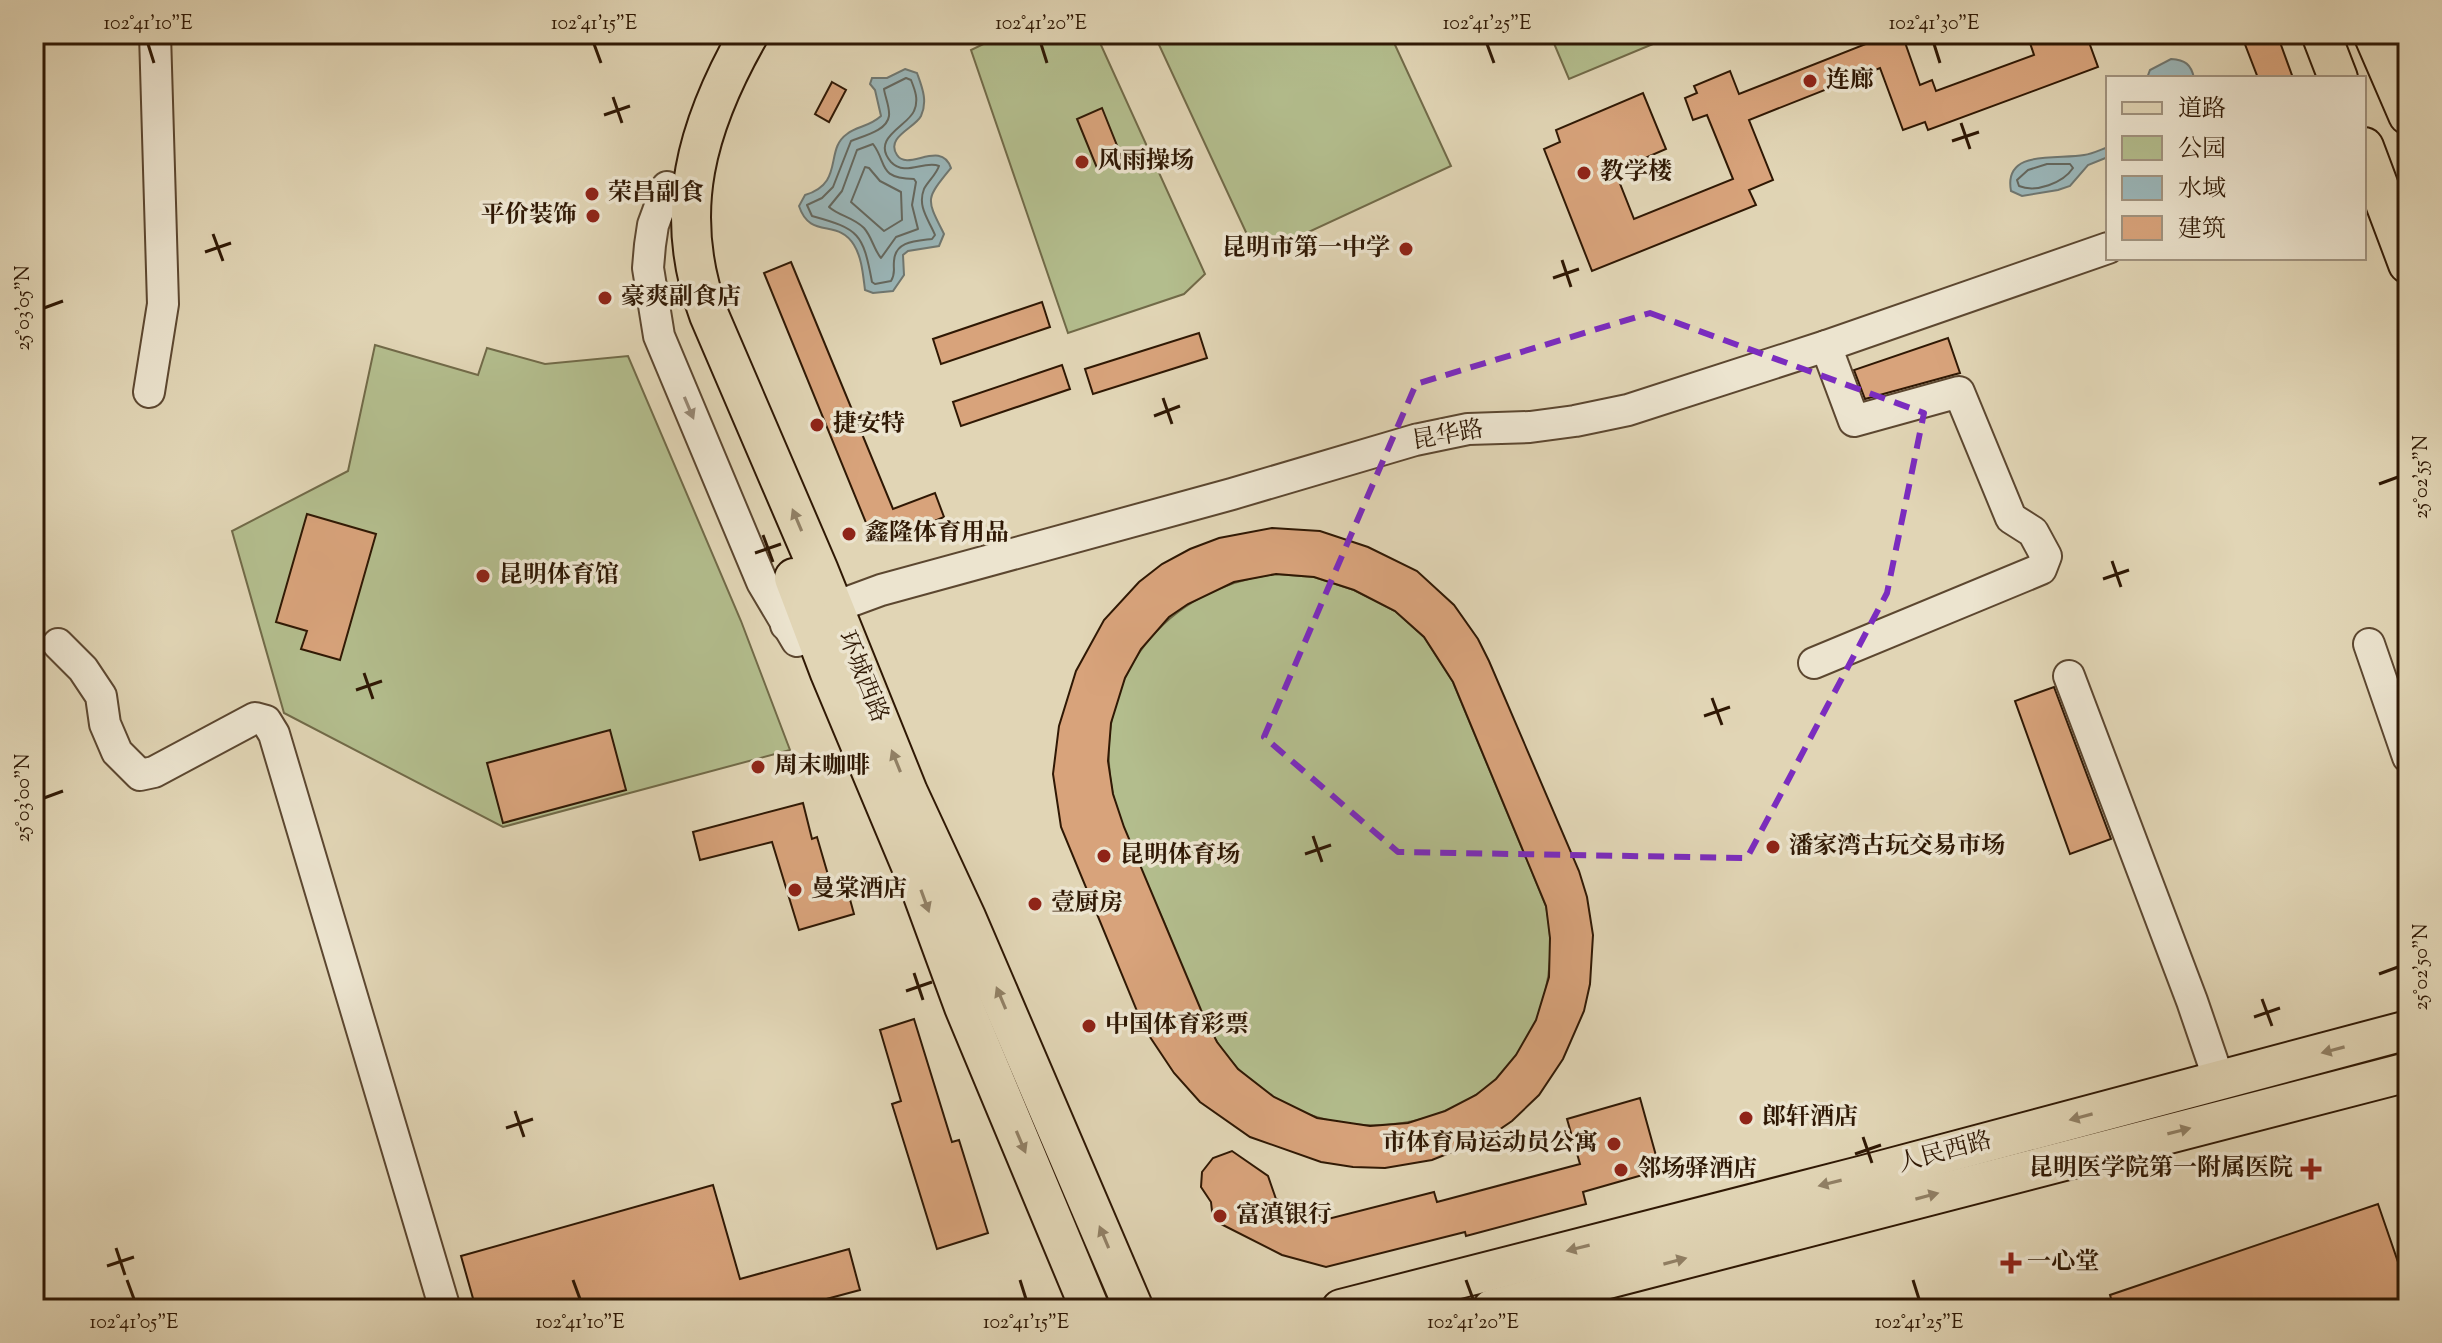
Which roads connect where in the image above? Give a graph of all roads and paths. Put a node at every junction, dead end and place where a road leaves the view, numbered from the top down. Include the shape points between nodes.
1 (155, 34) edge
2 (720, 34) edge
3 (749, 34) edge
4 (2321, 34) edge
5 (2373, 34) edge
6 (2337, 76) edge
7 (2406, 106) edge
8 (2366, 155) edge
9 (2106, 249) edge
10 (2408, 264) edge
11 (1826, 346) junction
12 (149, 392) dead end
13 (809, 616) junction
14 (58, 644) dead end
15 (2369, 644) dead end
16 (1814, 663) dead end
17 (2069, 676) dead end
18 (2408, 757) edge
19 (2408, 1030) edge
20 (2408, 1072) edge
21 (2219, 1080) junction
22 (445, 1309) edge
23 (1090, 1309) edge
24 (1134, 1309) edge
25 (1341, 1309) edge
26 (1492, 1309) edge

1 - 12 street via 163,304
2 -> 13 main road, 环城西路 via 688,99 667,187 665,249 680,310
13 -> 3 main road, 环城西路 via 693,262 690,210 700,152 720,89
4 - 6 main road
5 - 7 main road
8 - 10 main road
9 - 11 street, 昆华路
11 - 13 street, 昆华路 via 1628,410 1415,440 881,590
11 - 16 street via 1854,421 1959,392 2011,518 2033,532 2046,556 2041,569
13 -> 23 main road, 环城西路
24 -> 13 main road, 环城西路 via 908,792
14 - 22 street via 101,696 117,752 140,775 255,718 266,721 274,734
15 - 18 street
17 - 21 street
19 -> 21 main road, 人民西路
26 -> 20 main road, 人民西路
21 -> 25 main road, 人民西路

